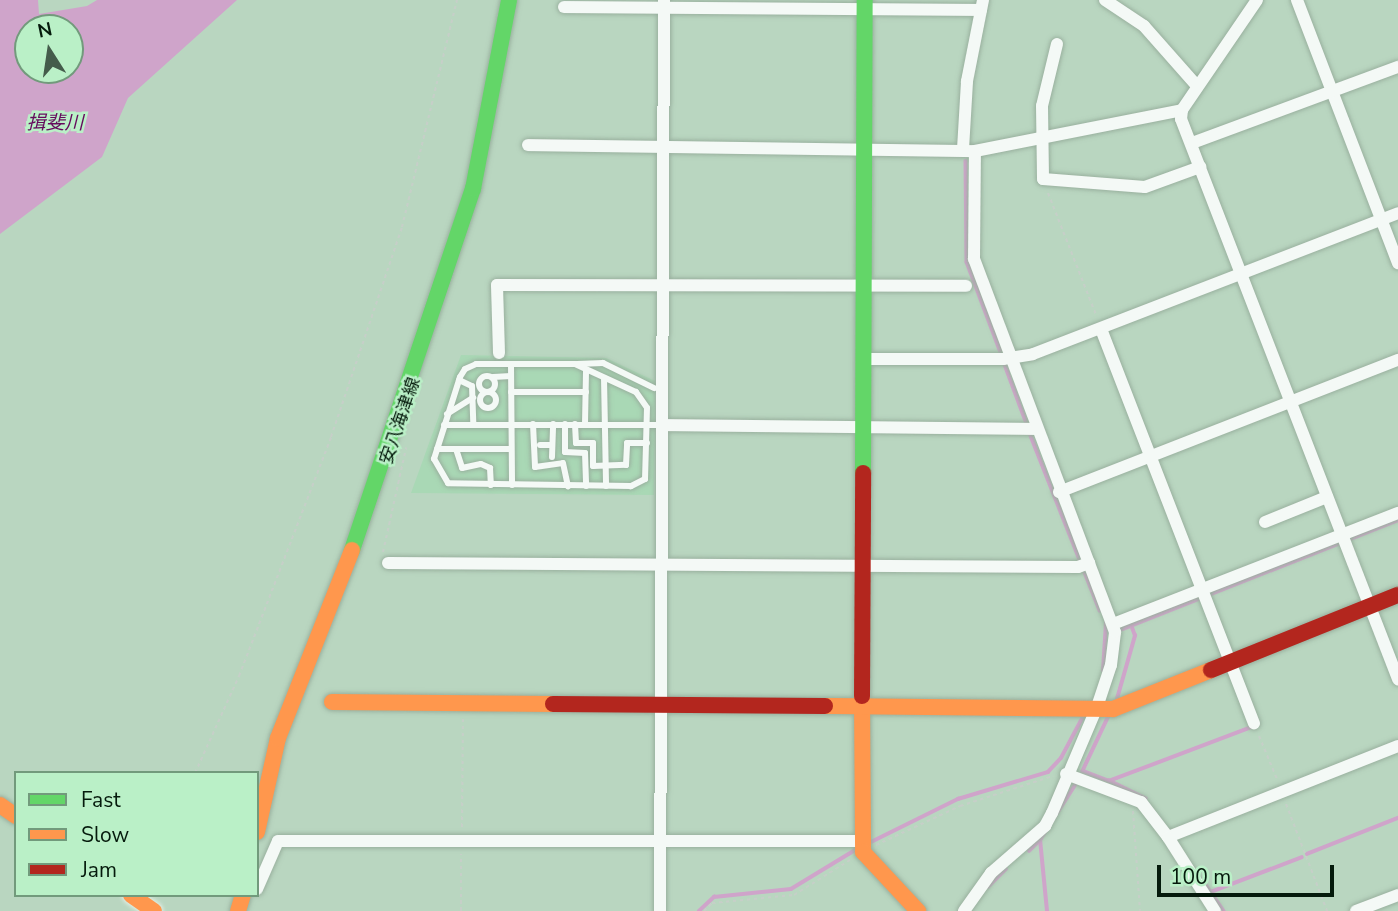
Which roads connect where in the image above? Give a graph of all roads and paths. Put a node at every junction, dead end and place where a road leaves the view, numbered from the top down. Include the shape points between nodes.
1 (457, 0) edge
2 (509, 0) edge
3 (1108, 0) edge
4 (1257, 0) edge
5 (1297, 0) edge
6 (664, 4) edge
7 (864, 4) edge
8 (982, 5) edge
9 (564, 7) dead end
10 (1057, 44) dead end
11 (1398, 67) edge
12 (1197, 86) junction
13 (1331, 92) junction
14 (1182, 110) junction
15 (1040, 137) junction
16 (1192, 144) junction
17 (528, 145) dead end
18 (663, 148) junction
19 (862, 148) junction
20 (969, 150) junction
21 (1200, 167) junction
22 (1043, 179) junction
23 (1398, 213) edge
24 (1381, 219) junction
25 (1398, 263) edge
26 (1241, 275) junction
27 (663, 286) junction
28 (863, 286) junction
29 (966, 286) dead end
30 (1101, 329) junction
31 (499, 353) dead end
32 (862, 359) junction
33 (1010, 359) junction
34 (1398, 360) edge
35 (575, 364) junction
36 (511, 365) junction
37 (586, 370) junction
38 (492, 377) junction
39 (604, 378) junction
40 (511, 379) junction
41 (459, 380) junction
42 (495, 385) junction
43 (654, 388) dead end
44 (488, 392) junction
45 (511, 392) junction
46 (586, 392) junction
47 (473, 398) junction
48 (1291, 402) junction
49 (489, 409) junction
50 (447, 414) junction
51 (473, 424) junction
52 (488, 424) junction
53 (511, 424) junction
54 (533, 424) junction
55 (553, 424) junction
56 (565, 424) junction
57 (575, 424) junction
58 (585, 424) junction
59 (605, 424) junction
60 (648, 424) junction
61 (443, 425) junction
62 (663, 425) junction
63 (861, 428) junction
64 (1035, 429) junction
65 (647, 443) junction
66 (540, 445) dead end
67 (552, 445) junction
68 (406, 447) dead end
69 (437, 449) junction
70 (456, 449) junction
71 (512, 449) junction
72 (1150, 456) junction
73 (552, 457) dead end
74 (606, 466) junction
75 (492, 485) junction
76 (512, 485) junction
77 (568, 486) junction
78 (586, 486) junction
79 (606, 486) junction
80 (1059, 492) junction
81 (1326, 497) junction
82 (1398, 513) edge
83 (1265, 522) dead end
84 (1343, 539) junction
85 (388, 563) joint
86 (1089, 563) junction
87 (862, 564) junction
88 (662, 565) junction
89 (1201, 589) junction
90 (1398, 595) edge
91 (1370, 606) junction
92 (1113, 624) junction
93 (1230, 661) junction
94 (1398, 679) edge
95 (332, 702) dead end
96 (463, 702) junction
97 (661, 702) junction
98 (860, 704) junction
99 (1097, 707) junction
100 (1254, 723) joint
101 (1398, 746) edge
102 (1068, 769) junction
103 (196, 771) edge
104 (1282, 792) junction
105 (1132, 798) junction
106 (259, 823) edge
107 (1168, 837) junction
108 (461, 840) junction
109 (660, 842) junction
110 (862, 846) junction
111 (259, 884) edge
112 (1398, 895) edge
113 (134, 897) edge
114 (154, 911) edge
115 (461, 911) edge
116 (660, 911) edge
117 (704, 911) edge
118 (918, 911) edge
119 (964, 911) edge
120 (1140, 911) edge
121 (1215, 911) edge
122 (1327, 911) edge
123 (1356, 911) edge

1 - 103 path via 402,227 331,437 239,676
2 - 106 street, 安八海津線 via 473,189 458,240 376,490 278,738
3 - 12 street via 1144,26
4 - 12 street
5 - 13 street
6 - 7 street
6 - 9 street
6 - 18 street
7 - 8 street
7 - 19 street
8 - 20 street via 967,81
10 - 15 street via 1042,106
11 - 13 street
12 - 14 street
13 - 16 street
13 - 24 street
14 - 15 street
14 - 16 street
15 - 20 street
15 - 22 street
16 - 21 street
17 - 18 street
18 - 19 street
18 - 27 street
19 - 20 street
19 - 28 street
20 - 33 street via 974,259
21 - 22 street via 1145,187
21 - 26 street
22 - 30 path
23 - 24 street
24 - 25 street
24 - 26 street
26 - 30 street
26 - 48 street
27 - 28 street
27 - 31 street via 497,285
27 - 62 street
28 - 29 street
28 - 32 street
30 - 33 street
30 - 72 street
32 - 33 street
32 - 63 street
33 - 64 street
34 - 48 street
35 - 36 lane
35 - 37 lane
35 - 43 lane via 603,363
36 - 40 lane
36 - 41 lane via 476,365 465,369
37 - 39 lane
37 - 46 lane
38 - 40 lane
38 - 42 lane
38 - 44 lane via 479,381
39 - 59 lane
39 - 60 lane via 641,396
40 - 42 lane
40 - 45 lane
41 - 47 lane via 472,386
41 - 50 lane
42 - 44 lane
44 - 49 lane via 497,401
44 - 49 lane via 480,401
45 - 46 lane
45 - 53 lane
46 - 58 lane
47 - 50 lane
47 - 51 lane
48 - 72 street
48 - 81 street
49 - 52 lane
50 - 61 lane
51 - 52 lane
51 - 61 lane
52 - 53 lane
53 - 54 lane
53 - 71 lane
54 - 55 lane
54 - 77 lane via 535,467 564,463
55 - 56 lane
55 - 67 lane
56 - 57 lane
56 - 78 lane via 565,452 586,453
57 - 58 lane
57 - 74 lane via 576,443 593,443 593,466
58 - 59 lane
59 - 60 lane
59 - 74 lane
60 - 62 lane
60 - 65 lane
61 - 69 lane
62 - 63 street
62 - 88 street
63 - 64 street
63 - 87 street
64 - 80 street
65 - 74 lane via 627,443 626,465
65 - 79 lane via 645,479 631,486
66 - 67 lane
67 - 73 lane
68 - 85 path via 383,555
69 - 70 lane
69 - 75 lane via 435,467 448,483
70 - 71 lane
70 - 75 lane via 462,468 481,464 490,468
71 - 76 lane
72 - 80 street
72 - 89 street
74 - 79 lane
75 - 76 lane
76 - 77 lane
77 - 78 lane
78 - 79 lane
80 - 86 street
81 - 83 street
81 - 84 street
82 - 84 street
84 - 89 street
84 - 91 street
85 - 88 street
86 - 87 street via 1078,567
86 - 92 street
87 - 88 street
87 - 98 street
88 - 97 street
89 - 92 street
89 - 93 street
90 - 91 street
91 - 93 street
91 - 94 street
92 - 99 street via 1111,665
93 - 99 street via 1113,709
93 - 100 street
95 - 96 street
96 - 97 street
96 - 108 path
97 - 98 street
97 - 109 street
98 - 99 street
98 - 110 street
99 - 102 street
100 - 104 path
101 - 104 street
102 - 105 street
102 - 110 path
102 - 119 street via 1045,826 991,873
104 - 107 street
104 - 122 path
105 - 107 street via 1148,808
105 - 120 path
107 - 121 street
108 - 109 street
108 - 111 street via 278,841
108 - 115 path
109 - 110 street
109 - 116 street
110 - 117 path via 794,895 712,903
110 - 118 street
112 - 123 street
113 - 114 street, bridge

